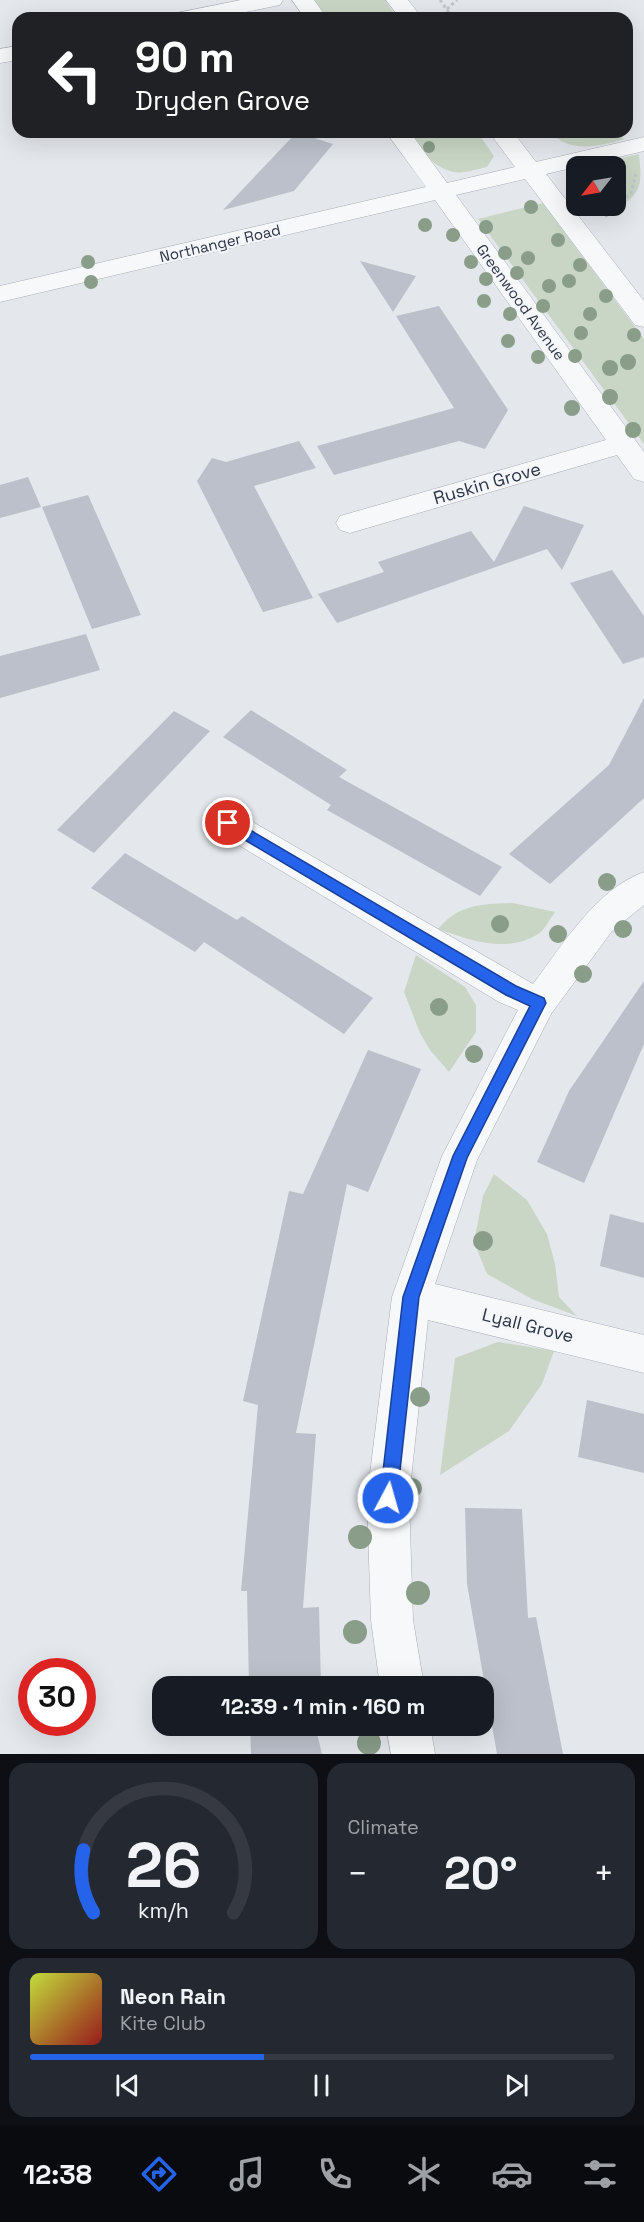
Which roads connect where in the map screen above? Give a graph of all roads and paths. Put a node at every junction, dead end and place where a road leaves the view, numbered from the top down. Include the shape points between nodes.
1 (272, 0) edge
2 (397, 0) edge
3 (440, 0) edge
4 (457, 0) edge
5 (447, 9) junction
6 (214, 12) edge
7 (406, 12) edge
8 (449, 12) edge
9 (402, 138) edge
10 (506, 138) edge
11 (636, 146) edge
12 (531, 171) junction
13 (441, 192) junction
14 (611, 223) dead end
15 (0, 294) edge
16 (644, 319) edge
17 (624, 444) junction
18 (644, 472) edge
19 (350, 523) dead end
20 (228, 823) dead end
21 (644, 886) edge
22 (539, 1003) junction
23 (411, 1297) junction
24 (644, 1354) edge
25 (400, 1676) edge
26 (410, 1736) edge
27 (413, 1754) edge

1 - 6 street
2 - 7 street
3 - 5 path
4 - 5 path
5 - 8 path
9 - 13 street, Greenwood Avenue
10 - 12 street
11 - 12 street, Northanger Road
11 - 14 path via 632,153 638,180 625,200 605,214
12 - 13 street, Northanger Road
12 - 16 street
13 - 15 street, Northanger Road
13 - 17 street, Greenwood Avenue
17 - 18 street, Greenwood Avenue
17 - 19 street, Ruskin Grove
20 - 22 street via 511,991
21 - 22 street via 600,921
22 - 23 street via 460,1156
23 - 24 street, Lyall Grove
23 - 25 street via 388,1498 392,1620
26 - 27 street

